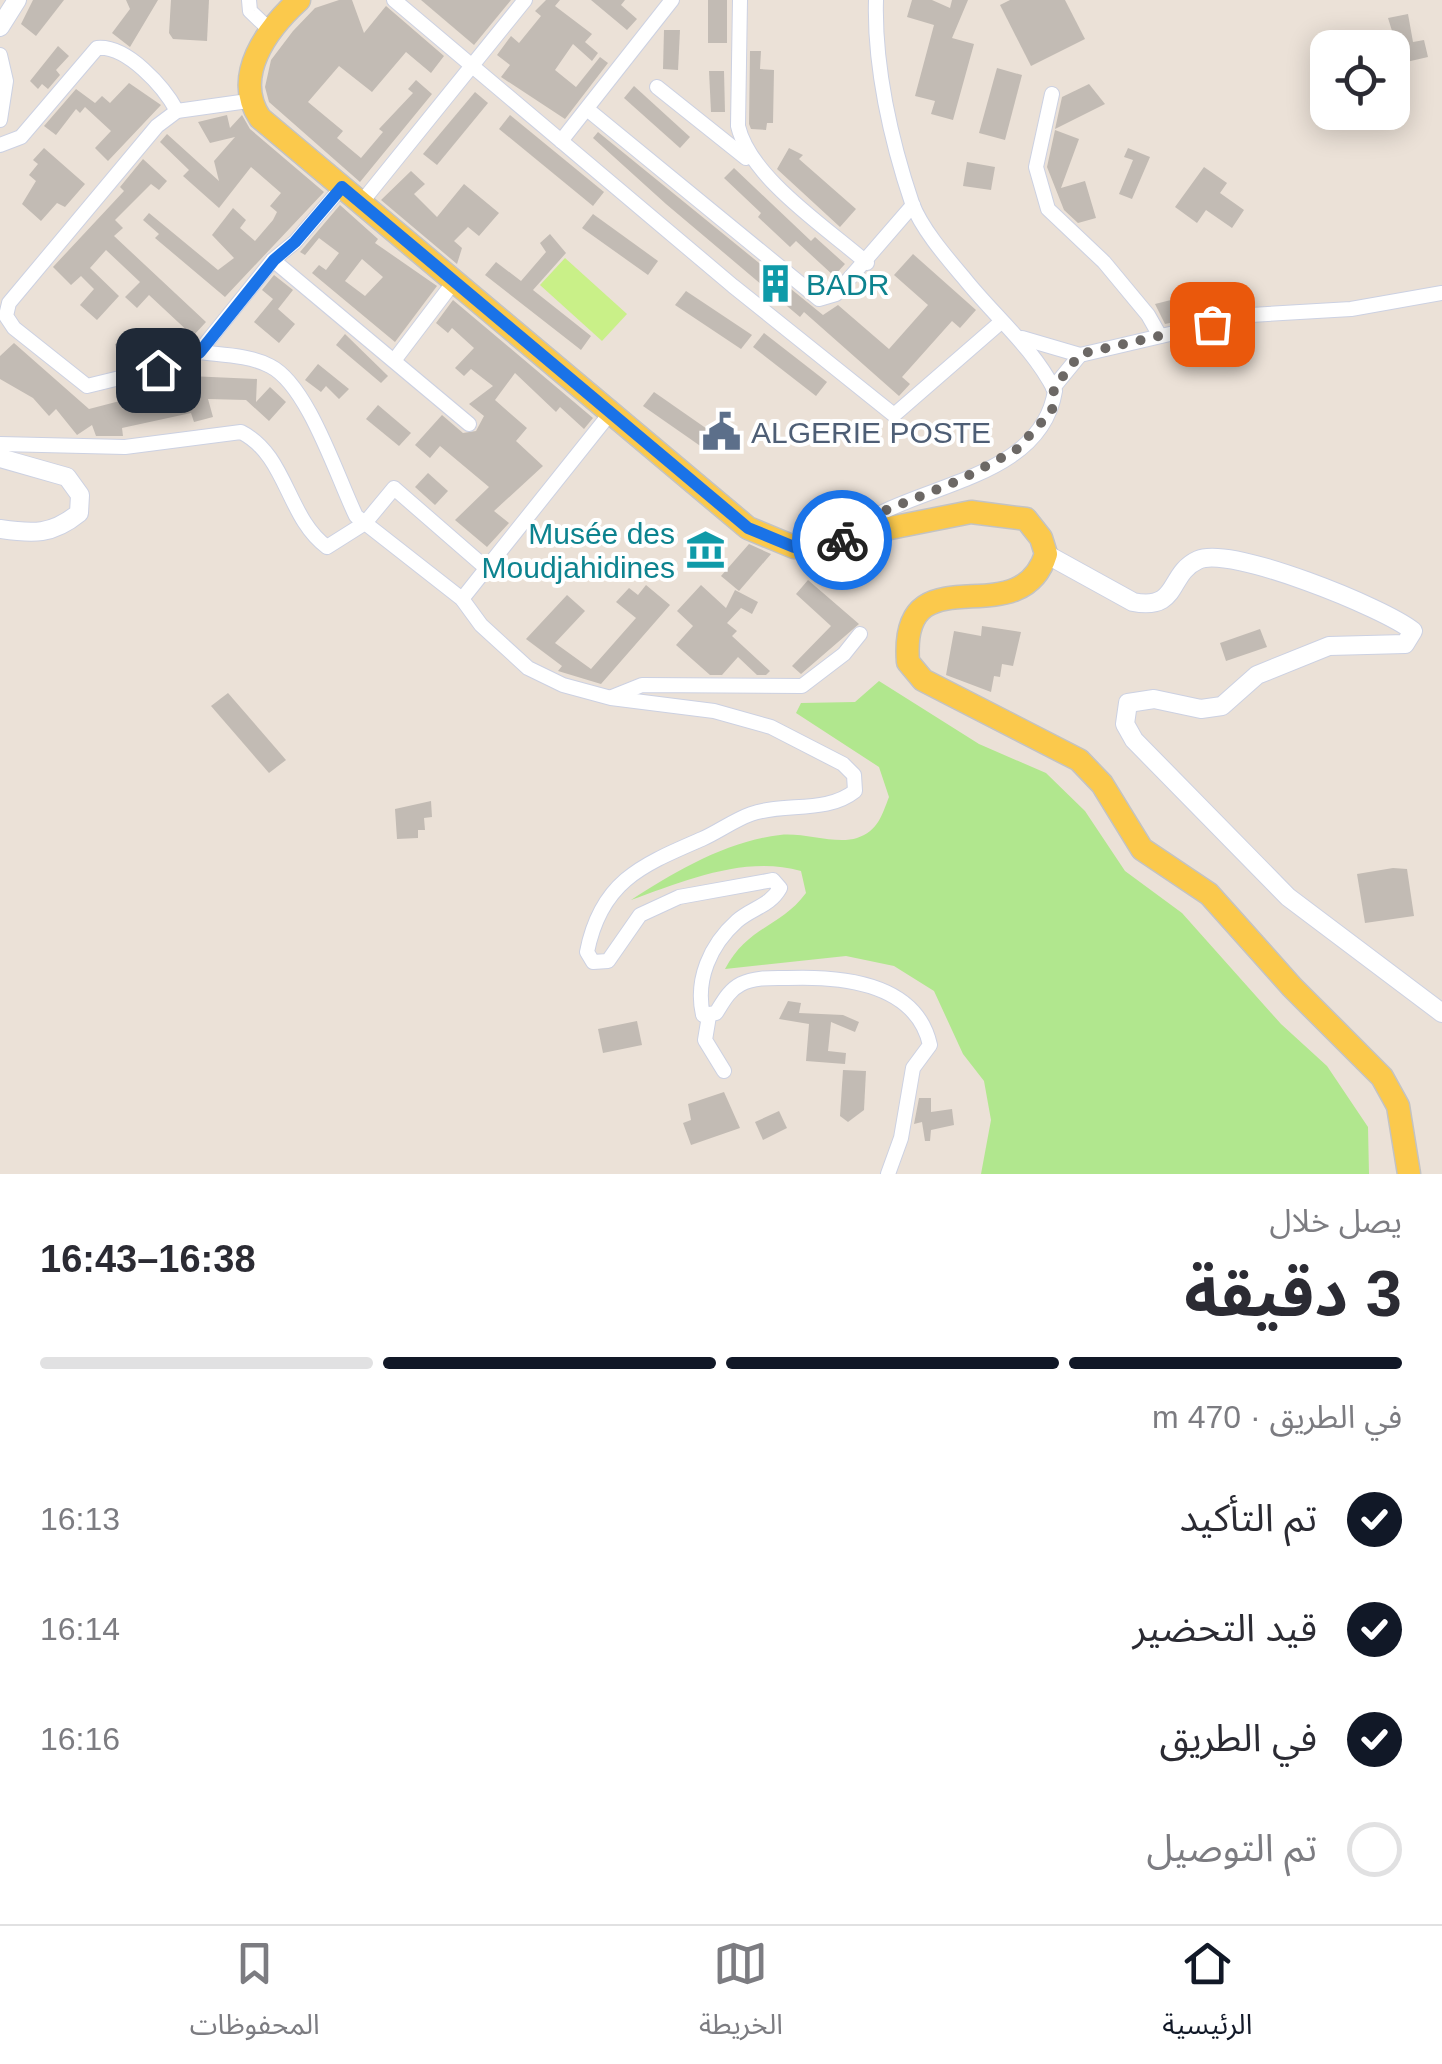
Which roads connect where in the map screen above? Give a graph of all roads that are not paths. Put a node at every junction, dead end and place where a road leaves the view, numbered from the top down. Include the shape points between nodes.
1 (18, 0) edge
2 (249, 0) edge
3 (394, 0) edge
4 (525, 0) edge
5 (672, 0) edge
6 (740, 0) edge
7 (876, 0) edge
8 (296, 1) edge
9 (0, 27) edge
10 (270, 32) junction
11 (0, 55) edge
12 (471, 67) junction
13 (657, 87) dead end
14 (1052, 94) dead end
15 (248, 101) junction
16 (587, 109) junction
17 (177, 111) junction
18 (0, 120) edge
19 (560, 141) junction
20 (0, 144) edge
21 (759, 168) junction
22 (342, 187) junction
23 (361, 203) junction
24 (913, 205) junction
25 (274, 260) junction
26 (867, 264) junction
27 (456, 279) junction
28 (1435, 294) edge
29 (1442, 310) edge
30 (1001, 322) junction
31 (7, 330) edge
32 (1160, 336) junction
33 (1022, 338) junction
34 (200, 352) junction
35 (1080, 354) junction
36 (396, 358) junction
37 (1054, 388) junction
38 (612, 411) junction
39 (469, 424) dead end
40 (0, 444) edge
41 (0, 458) edge
42 (365, 523) junction
43 (0, 529) edge
44 (841, 540) junction
45 (1046, 554) junction
46 (486, 568) junction
47 (462, 600) junction
48 (860, 634) dead end
49 (611, 698) junction
50 (1442, 1014) edge
51 (709, 1016) junction
52 (724, 1070) dead end
53 (888, 1174) edge
54 (1409, 1174) edge

1 - 9 street
2 - 10 street via 250,11
3 - 12 street
4 - 12 street
5 - 16 street
6 - 21 street via 738,126
7 - 24 street via 878,64
8 - 10 main road
10 - 15 main road via 250,76
11 - 18 street via 6,81
12 - 19 street
12 - 23 street
13 - 21 street
14 - 32 street via 1036,167 1048,208 1104,262
15 - 17 street
15 - 22 main road
16 - 19 street
16 - 26 street via 819,298 836,294
17 - 20 street via 166,91 132,62 97,48 21,137
17 - 31 street via 139,144 9,302
19 - 30 street via 894,415
21 - 26 street
22 - 23 main road
22 - 25 street
23 - 27 main road
24 - 26 street
24 - 30 street
25 - 34 street
25 - 36 street
27 - 36 street
27 - 38 main road
28 - 29 street
28 - 32 street via 1351,309 1250,315
30 - 33 street
31 - 34 street via 88,386 186,362
32 - 35 street
33 - 35 street
33 - 37 street
34 - 42 street via 252,360 282,374
35 - 37 street
36 - 39 street
37 - 44 street via 1052,411 1016,450 874,515
38 - 44 main road via 748,528 794,547
38 - 46 street
40 - 42 street via 125,448 241,432 256,439 275,464 312,536 327,547
41 - 43 street via 67,478 80,495 78,513 60,529
42 - 46 street via 394,488
42 - 47 street
44 - 45 main road via 972,512 1004,513 1026,519
45 - 50 street via 1149,605 1163,601 1196,560 1242,559 1399,619 1414,631 1405,644 1328,646 1257,675 1222,706 1128,704 1125,724 1288,898
45 - 54 main road via 1032,580 1013,592 920,606 909,622 908,662 922,680 1079,760 1142,849 1210,894 1382,1077 1398,1106
46 - 47 street
47 - 49 street via 528,668
48 - 49 street via 802,686 642,685
49 - 51 street via 714,711 771,727 854,775 855,791 843,800 752,814 649,861 602,908 587,952 593,962 608,962 640,915 666,903 773,880 780,888 774,899 737,921 700,978
51 - 52 street via 705,1040
51 - 53 street via 742,983 806,977 848,977 879,988 910,1012 930,1045 913,1068

